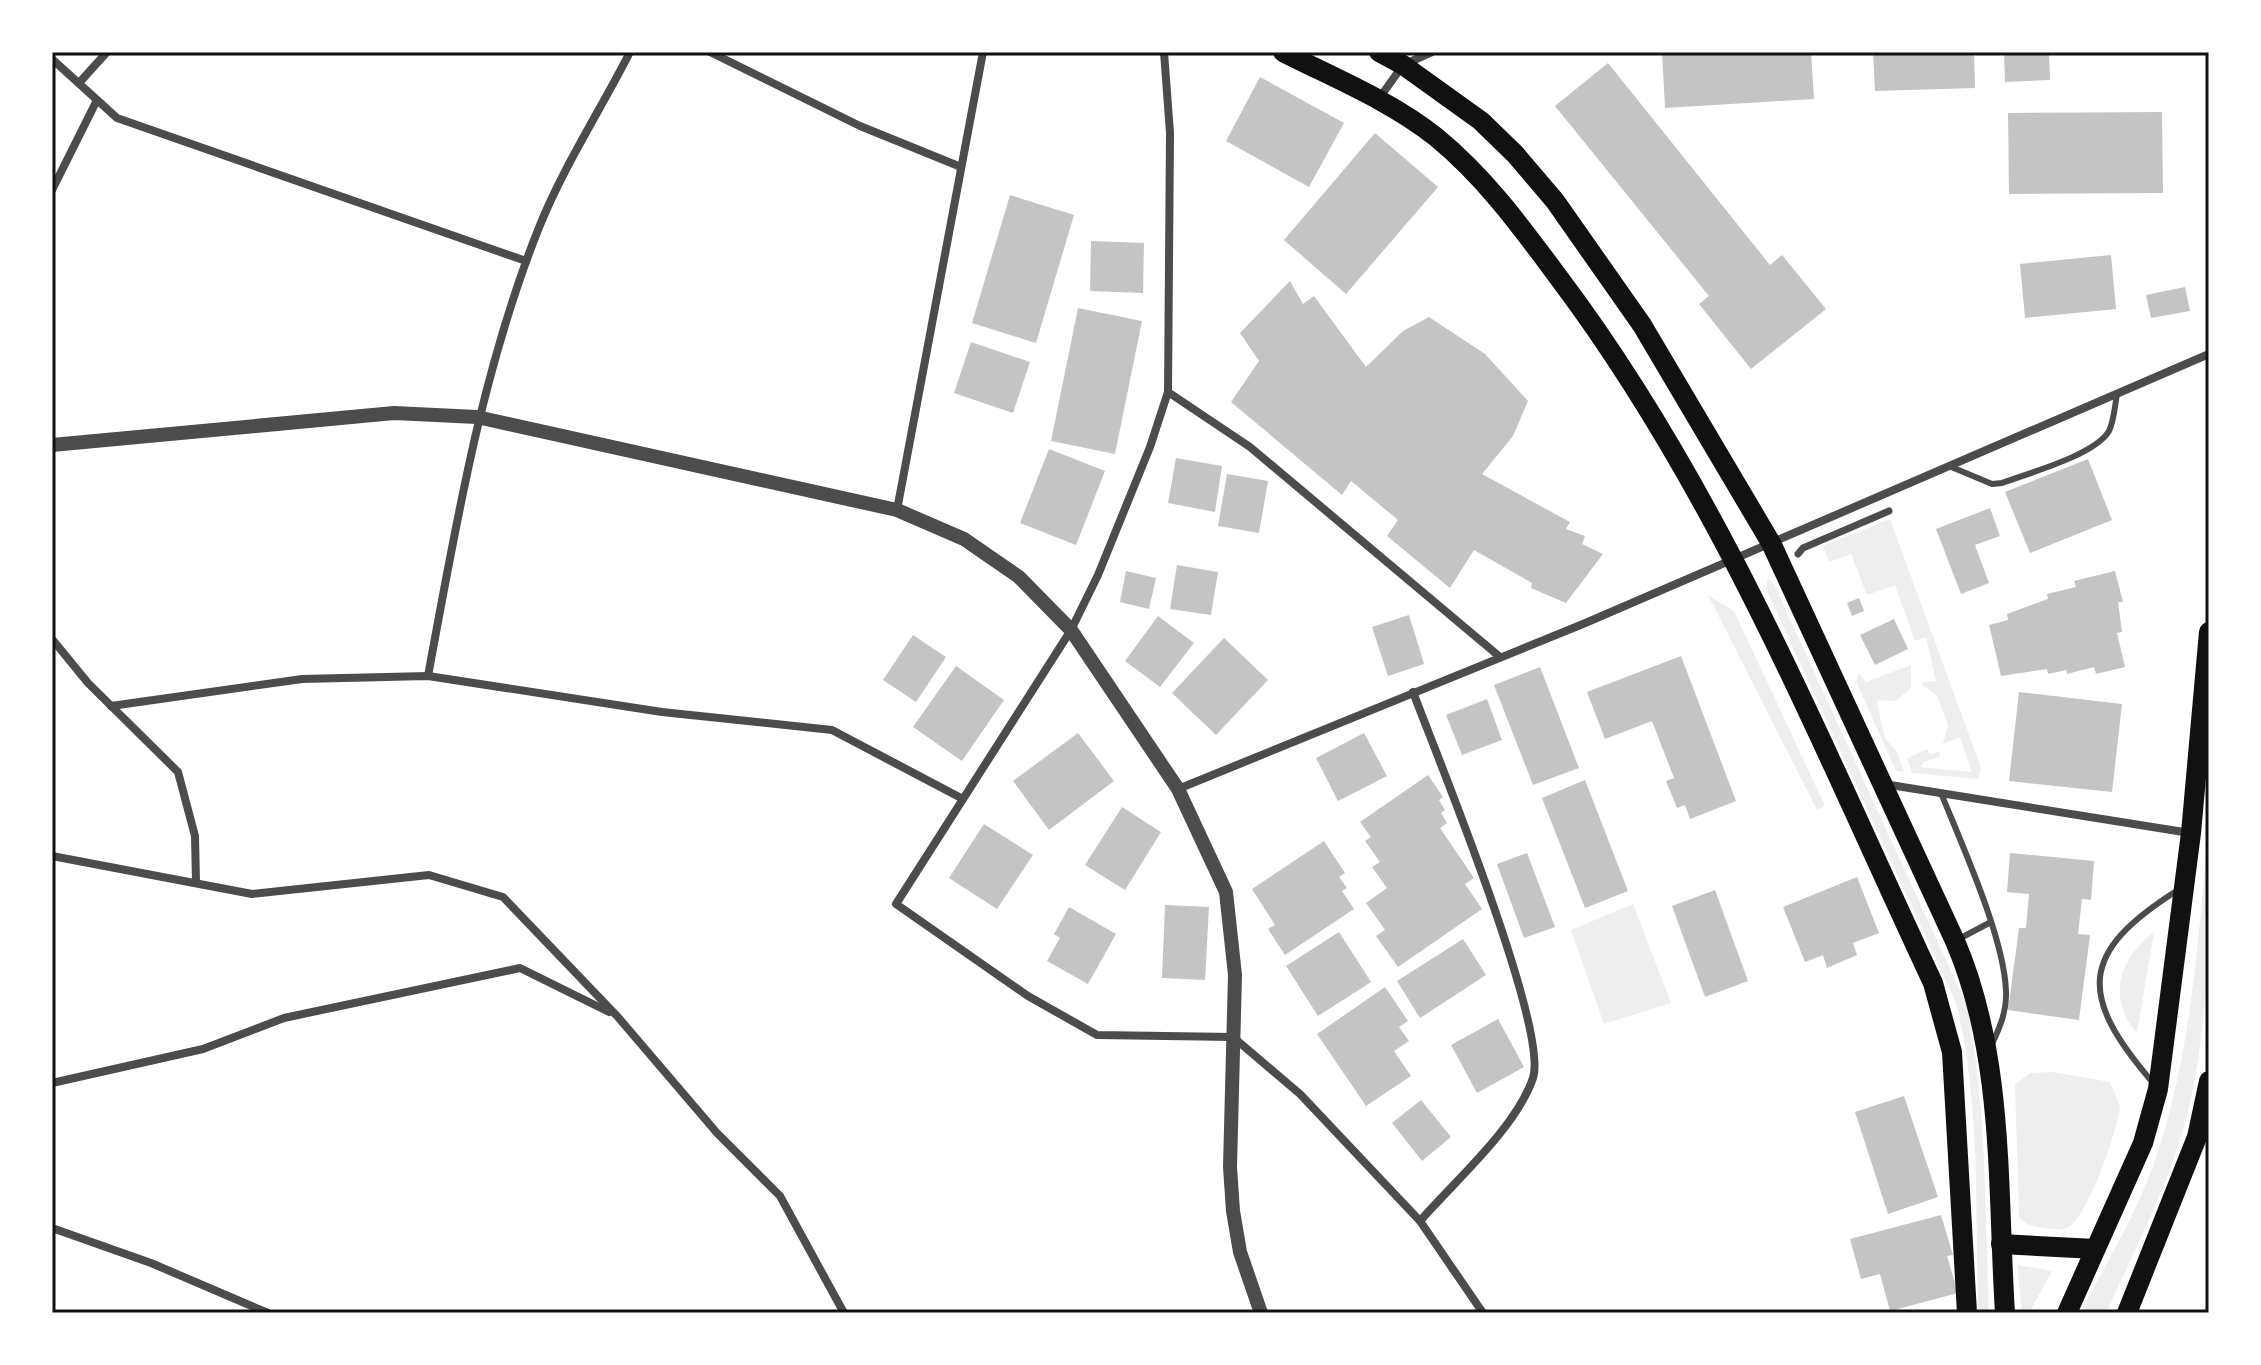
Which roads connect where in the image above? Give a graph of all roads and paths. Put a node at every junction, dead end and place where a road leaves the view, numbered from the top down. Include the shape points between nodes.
1 (107, 52) edge
2 (630, 52) edge
3 (710, 52) edge
4 (983, 52) edge
5 (1164, 52) edge
6 (1283, 52) edge
7 (1379, 52) edge
8 (1432, 52) edge
9 (52, 59) edge
10 (1403, 65) junction
11 (79, 83) junction
12 (97, 100) junction
13 (1377, 100) junction
14 (961, 167) junction
15 (52, 190) edge
16 (526, 261) junction
17 (2209, 354) edge
18 (1168, 392) junction
19 (2117, 394) junction
20 (477, 417) junction
21 (52, 445) edge
22 (1949, 466) junction
23 (897, 510) junction
24 (1889, 511) dead end
25 (1771, 543) junction
26 (1798, 554) dead end
27 (1735, 559) junction
28 (1071, 630) junction
29 (2209, 632) edge
30 (52, 639) edge
31 (1500, 657) junction
32 (428, 676) junction
33 (1413, 692) junction
34 (111, 706) junction
35 (1883, 784) junction
36 (1178, 789) junction
37 (1941, 793) junction
38 (963, 799) junction
39 (2191, 833) junction
40 (52, 856) edge
41 (196, 882) junction
42 (2185, 886) junction
43 (1989, 923) junction
44 (1955, 941) junction
45 (617, 1016) junction
46 (1233, 1037) junction
47 (1989, 1051) junction
48 (2209, 1081) edge
49 (52, 1083) edge
50 (2158, 1089) junction
51 (1420, 1221) junction
52 (52, 1228) edge
53 (2001, 1244) junction
54 (2095, 1249) junction
55 (268, 1313) edge
56 (844, 1313) edge
57 (1261, 1313) edge
58 (1483, 1313) edge
59 (1967, 1313) edge
60 (2005, 1313) edge
61 (2067, 1313) edge
62 (2127, 1313) edge

1 - 11 street
2 - 16 street
3 - 14 street via 860,126
4 - 14 street
5 - 18 street via 1170,149
6 - 13 main road
7 - 10 main road
8 - 10 street
9 - 11 street
10 - 13 street
10 - 25 main road via 1481,121 1555,201 1650,336
11 - 12 street
12 - 15 street
12 - 16 street via 117,118
13 - 27 main road via 1434,135 1510,213 1611,347
14 - 23 street
16 - 20 street
17 - 19 street
18 - 28 street via 1098,575
18 - 31 street via 1250,447
19 - 22 street
19 - 22 lane via 2110,429 2082,452 2002,483 1992,484
20 - 21 street via 366,415
20 - 23 street
20 - 32 street
22 - 25 street
23 - 28 street via 935,524 990,557 1037,593
24 - 26 street
25 - 27 street
25 - 35 main road
27 - 31 street
27 - 59 main road via 1945,1017 1952,1052
28 - 36 street
28 - 38 street
29 - 39 main road
30 - 34 street
31 - 33 street
32 - 34 street via 302,679
32 - 38 street via 662,712 832,730
33 - 36 street
33 - 51 street via 1506,947 1535,1055 1534,1077 1520,1107
34 - 41 street via 178,772 195,836
35 - 37 street
35 - 44 main road
36 - 46 street via 1226,892 1235,975
37 - 39 street
37 - 43 lane
38 - 46 street via 896,904 1028,996 1097,1035
39 - 42 main road
40 - 41 street
41 - 45 street via 252,894 429,875 503,897
42 - 50 main road
42 - 50 lane via 2126,926 2102,965 2100,984 2111,1027
43 - 44 lane
43 - 47 lane via 2006,992 2005,1014
44 - 47 main road
45 - 49 street via 520,968 284,1018 203,1049
45 - 56 street via 717,1133 780,1196
46 - 51 street via 1300,1094
46 - 57 street via 1233,1211 1240,1252
47 - 53 main road
48 - 62 main road via 2197,1137
50 - 54 main road via 2143,1143
51 - 58 street
52 - 55 street
53 - 54 main road
53 - 60 main road
54 - 61 main road

